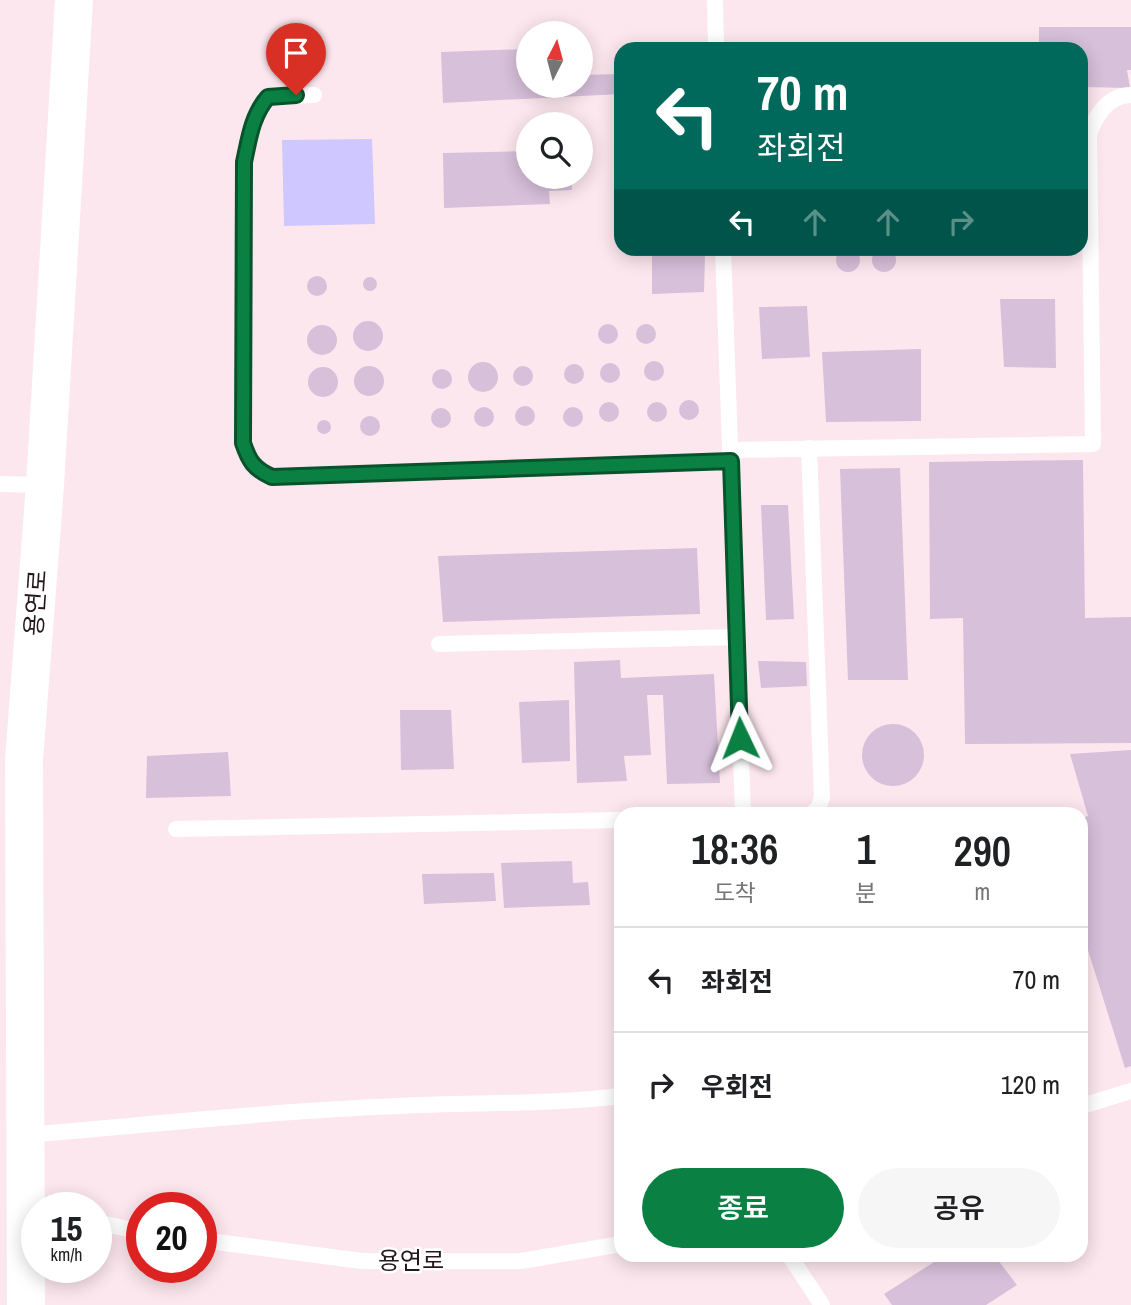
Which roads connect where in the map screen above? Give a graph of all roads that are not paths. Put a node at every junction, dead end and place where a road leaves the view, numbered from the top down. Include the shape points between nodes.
1 (74, 0) edge
2 (715, 0) edge
3 (716, 42) edge
4 (314, 95) dead end
5 (1131, 95) edge
6 (723, 256) edge
7 (809, 449) junction
8 (731, 456) junction
9 (0, 484) edge
10 (45, 485) junction
11 (737, 637) junction
12 (439, 644) dead end
13 (743, 807) edge
14 (819, 807) edge
15 (614, 820) edge
16 (176, 829) dead end
17 (1131, 1091) edge
18 (614, 1098) edge
19 (1088, 1104) edge
20 (25, 1135) junction
21 (30, 1192) edge
22 (217, 1242) edge
23 (614, 1245) edge
24 (794, 1262) edge
25 (27, 1283) edge
26 (26, 1305) edge
27 (822, 1305) edge

1 - 10 street, 용연로
2 - 3 lane
4 - 8 lane via 268,97 260,106 244,162 243,443 257,471 272,477
5 - 7 lane via 1104,106 1089,135 1093,444
6 - 8 lane
7 - 8 lane
7 - 14 lane
8 - 11 lane
9 - 10 lane
10 - 20 street, 용연로 via 23,760
11 - 12 lane
11 - 13 lane
15 - 16 lane
17 - 19 lane
18 - 20 lane via 319,1110
20 - 21 street, 용연로
22 - 23 lane, 용연로 via 375,1261 521,1261
24 - 27 lane
25 - 26 street, 용연로

